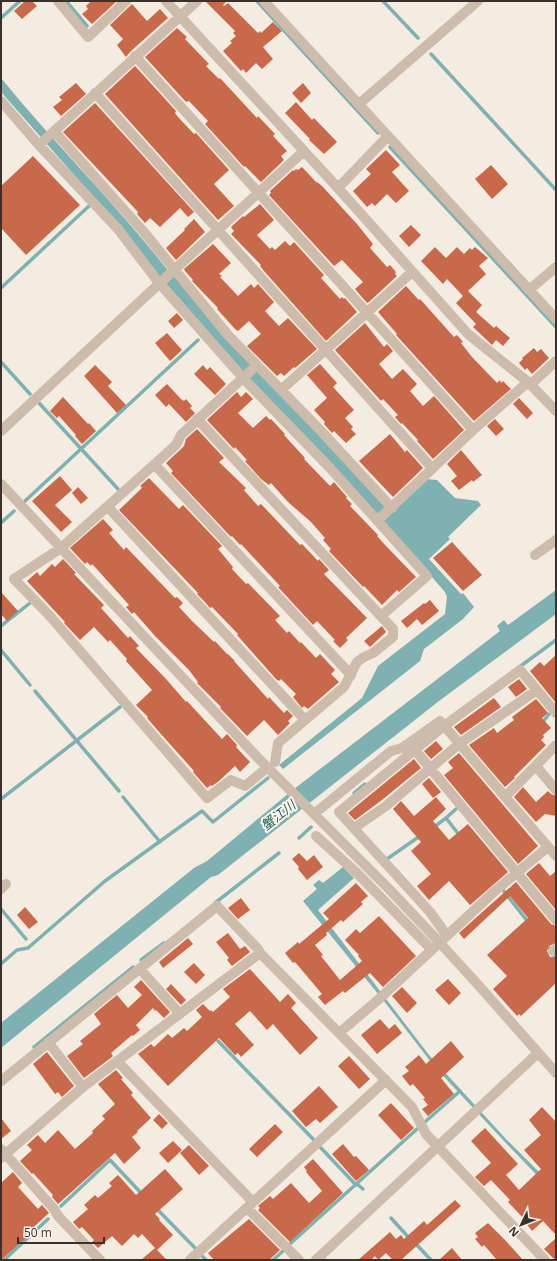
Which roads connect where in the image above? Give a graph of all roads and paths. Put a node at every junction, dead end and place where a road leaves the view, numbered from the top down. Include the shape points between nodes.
1 (58, 1) edge
2 (126, 1) edge
3 (166, 1) edge
4 (197, 1) edge
5 (264, 1) edge
6 (478, 1) edge
7 (179, 16) junction
8 (135, 56) junction
9 (95, 93) junction
10 (1, 101) edge
11 (359, 104) junction
12 (53, 132) junction
13 (388, 136) junction
14 (40, 144) junction
15 (304, 151) junction
16 (338, 188) junction
17 (258, 193) junction
18 (218, 230) junction
19 (556, 267) edge
20 (173, 271) junction
21 (412, 272) junction
22 (160, 282) junction
23 (529, 290) junction
24 (367, 313) junction
25 (556, 319) edge
26 (326, 350) junction
27 (556, 361) edge
28 (256, 366) junction
29 (244, 377) junction
30 (529, 383) junction
31 (281, 390) junction
32 (556, 411) edge
33 (197, 419) junction
34 (472, 430) junction
35 (1, 431) edge
36 (155, 465) junction
37 (432, 468) junction
38 (1, 484) edge
39 (108, 507) junction
40 (391, 509) junction
41 (379, 519) junction
42 (556, 540) edge
43 (61, 548) junction
44 (535, 555) dead end
45 (381, 616) junction
46 (350, 674) junction
47 (537, 690) junction
48 (556, 713) edge
49 (306, 720) junction
50 (444, 726) junction
51 (459, 744) junction
52 (556, 745) edge
53 (416, 750) junction
54 (275, 762) dead end
55 (536, 766) junction
56 (431, 768) junction
57 (262, 772) dead end
58 (556, 790) edge
59 (506, 797) junction
60 (313, 813) junction
61 (354, 828) junction
62 (316, 836) dead end
63 (548, 847) junction
64 (556, 856) edge
65 (516, 874) junction
66 (556, 920) edge
67 (440, 943) junction
68 (260, 953) junction
69 (140, 969) junction
70 (180, 1014) junction
71 (339, 1033) junction
72 (48, 1042) junction
73 (538, 1053) junction
74 (117, 1061) junction
75 (556, 1074) edge
76 (1, 1080) edge
77 (386, 1080) junction
78 (83, 1087) junction
79 (438, 1147) junction
80 (2, 1154) edge
81 (250, 1205) junction
82 (100, 1260) edge
83 (190, 1260) edge
84 (299, 1260) edge
85 (316, 1260) edge
86 (545, 1260) edge

1 - 2 street via 88,37
3 - 7 street
4 - 7 street
5 - 11 street
6 - 11 street
7 - 8 street
7 - 15 street
8 - 9 street
8 - 17 street
9 - 12 street
9 - 18 street
10 - 14 street
11 - 13 street
12 - 14 street
12 - 20 street via 143,231
13 - 16 street
13 - 23 street
14 - 22 street via 118,229
15 - 16 street
15 - 17 street
16 - 21 street
17 - 18 street
17 - 24 street
18 - 20 street
18 - 26 street
19 - 23 street
20 - 22 street
20 - 28 street
21 - 24 street
21 - 30 street via 468,334
22 - 29 street
22 - 35 street
23 - 25 street
24 - 26 street
24 - 34 street
26 - 31 street
26 - 37 street
27 - 30 street
28 - 29 street
28 - 31 street
29 - 33 street
29 - 41 street
30 - 32 street
30 - 34 street
31 - 40 street
33 - 36 street via 181,435 176,445
33 - 45 street
34 - 37 street
36 - 39 street
36 - 46 street
37 - 40 street
38 - 43 street
39 - 43 street
39 - 49 street
40 - 41 street
41 - 45 street via 427,576
42 - 44 street
43 - 57 street via 14,579 49,615 207,798 231,780 245,786
43 - 60 street
45 - 46 street via 393,629 393,637 357,662
46 - 49 street via 344,687
47 - 48 street
47 - 50 street via 520,670
47 - 51 street
49 - 54 street via 278,743
50 - 51 street
50 - 53 street
50 - 60 street via 440,721 402,748 391,751
51 - 56 street
51 - 59 street
52 - 55 street
53 - 56 street
53 - 61 street via 339,812
55 - 58 street
55 - 59 street
56 - 61 street via 386,806
56 - 65 street
59 - 63 street
60 - 67 street
61 - 67 street via 430,912
62 - 67 street
63 - 64 street
63 - 65 street
65 - 66 street
65 - 67 street
67 - 71 street
67 - 73 street
68 - 69 street via 217,906
68 - 70 street
68 - 71 street
69 - 70 street
69 - 72 street
70 - 74 street
71 - 77 street
72 - 76 street
72 - 78 street
73 - 75 street
73 - 79 street
74 - 78 street
74 - 81 street
77 - 79 street via 412,1107 426,1134
77 - 81 street
78 - 80 street
79 - 85 street
79 - 86 street
80 - 82 street
81 - 83 street
81 - 84 street

